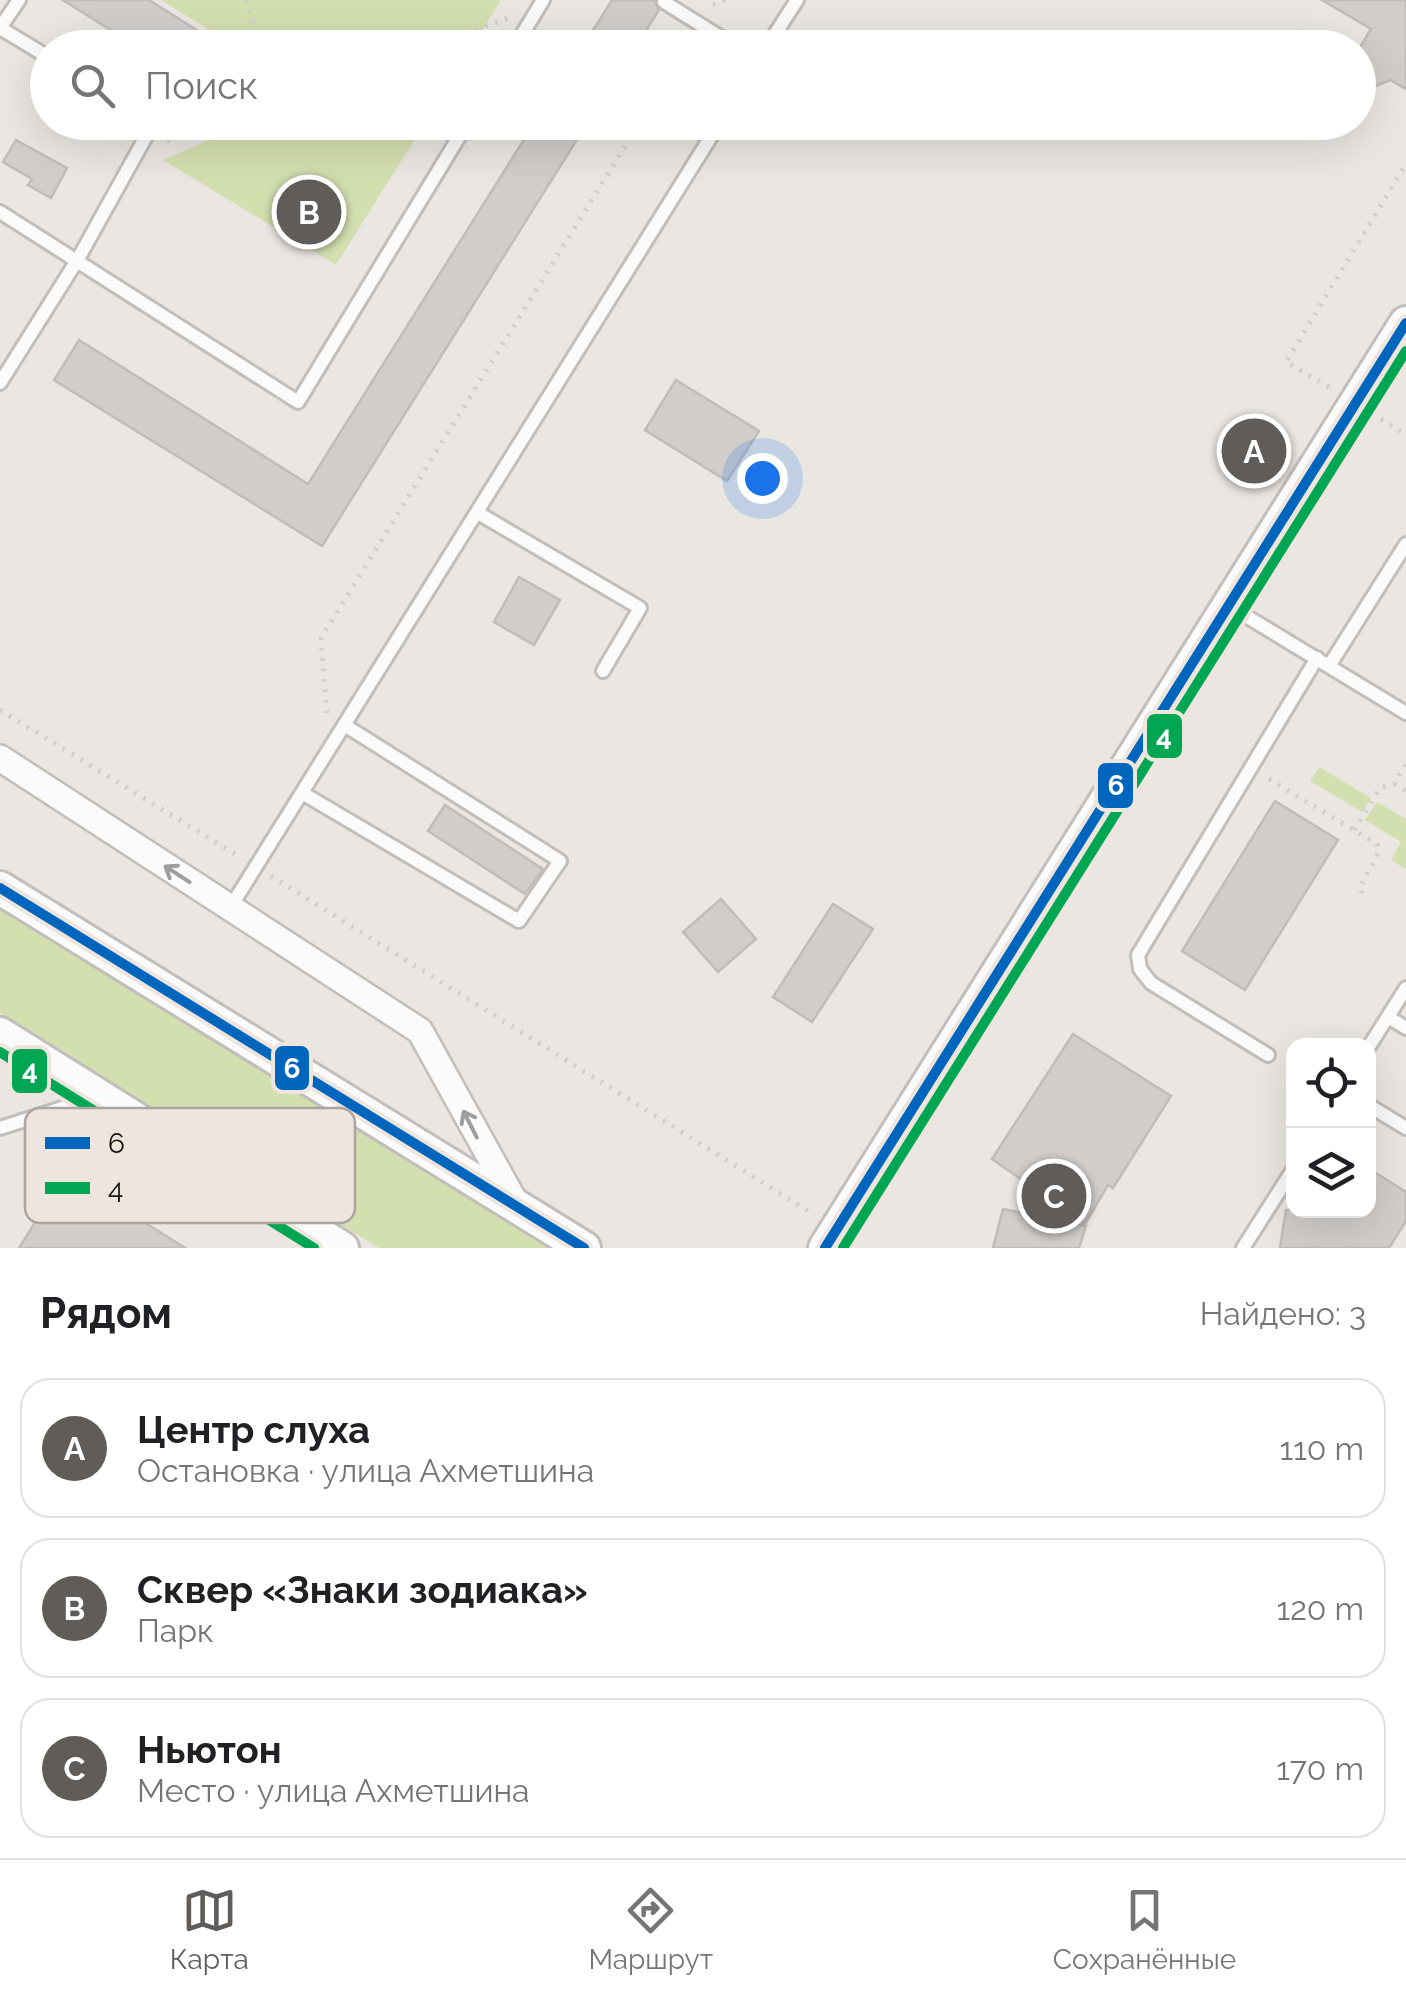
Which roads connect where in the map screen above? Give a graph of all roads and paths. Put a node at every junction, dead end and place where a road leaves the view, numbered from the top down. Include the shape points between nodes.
1 (19, 0) edge
2 (246, 0) edge
3 (725, 0) edge
4 (796, 0) edge
5 (664, 2) edge
6 (541, 3) edge
7 (713, 5) dead end
8 (0, 28) edge
9 (255, 30) edge
10 (472, 30) edge
11 (525, 30) edge
12 (709, 30) edge
13 (777, 30) edge
14 (30, 46) edge
15 (146, 140) edge
16 (169, 140) edge
17 (457, 140) edge
18 (629, 140) edge
19 (709, 140) edge
20 (141, 150) junction
21 (1406, 164) edge
22 (0, 212) edge
23 (78, 259) junction
24 (1406, 324) edge
25 (0, 383) edge
26 (1355, 403) junction
27 (1404, 434) edge
28 (478, 513) junction
29 (1406, 544) edge
30 (1229, 605) junction
31 (1323, 662) junction
32 (603, 671) dead end
33 (0, 710) edge
34 (1406, 713) edge
35 (328, 716) dead end
36 (346, 726) junction
37 (0, 758) edge
38 (1406, 764) edge
39 (1249, 768) junction
40 (1394, 784) junction
41 (1406, 791) edge
42 (304, 794) junction
43 (1354, 830) junction
44 (256, 868) junction
45 (0, 888) edge
46 (1364, 900) dead end
47 (230, 908) junction
48 (1406, 988) edge
49 (1388, 1017) junction
50 (1406, 1028) edge
51 (0, 1034) edge
52 (1374, 1038) edge
53 (1268, 1056) dead end
54 (98, 1096) junction
55 (61, 1108) edge
56 (116, 1108) edge
57 (1376, 1110) edge
58 (25, 1120) edge
59 (0, 1128) edge
60 (1406, 1128) edge
61 (1286, 1181) edge
62 (519, 1208) junction
63 (304, 1235) edge
64 (831, 1238) edge
65 (342, 1248) edge
66 (584, 1248) edge
67 (1243, 1248) edge

1 - 8 lane
2 - 9 path
3 - 7 path
4 - 13 lane
5 - 12 lane
6 - 10 path
6 - 11 lane
8 - 14 lane
15 - 20 lane
16 - 20 path
17 - 23 lane via 298,402
18 - 35 path via 321,638
19 - 28 lane
20 - 23 lane
21 - 26 path via 1286,362
22 - 23 lane
23 - 25 lane
24 - 26 street
26 - 27 path
26 - 30 street
28 - 32 lane via 640,608
28 - 36 lane
29 - 31 lane
30 - 31 lane
30 - 64 street
31 - 34 lane
31 - 39 lane
33 - 44 path
36 - 42 lane
36 - 42 lane via 560,861 519,921
47 -> 37 street
38 - 40 path
39 - 43 path
39 - 53 lane via 1139,945 1138,961 1151,983
40 - 41 path
40 - 43 path via 1380,788
42 - 44 lane
43 - 46 path via 1379,850 1360,887
44 - 47 lane
44 - 64 path
45 - 62 street
62 -> 47 street via 420,1031
48 - 49 lane
49 - 50 lane
49 - 52 lane
51 - 54 street
54 - 55 lane
54 - 56 street
57 - 60 lane
58 - 59 lane
61 - 67 lane
62 - 66 street
63 - 65 street

